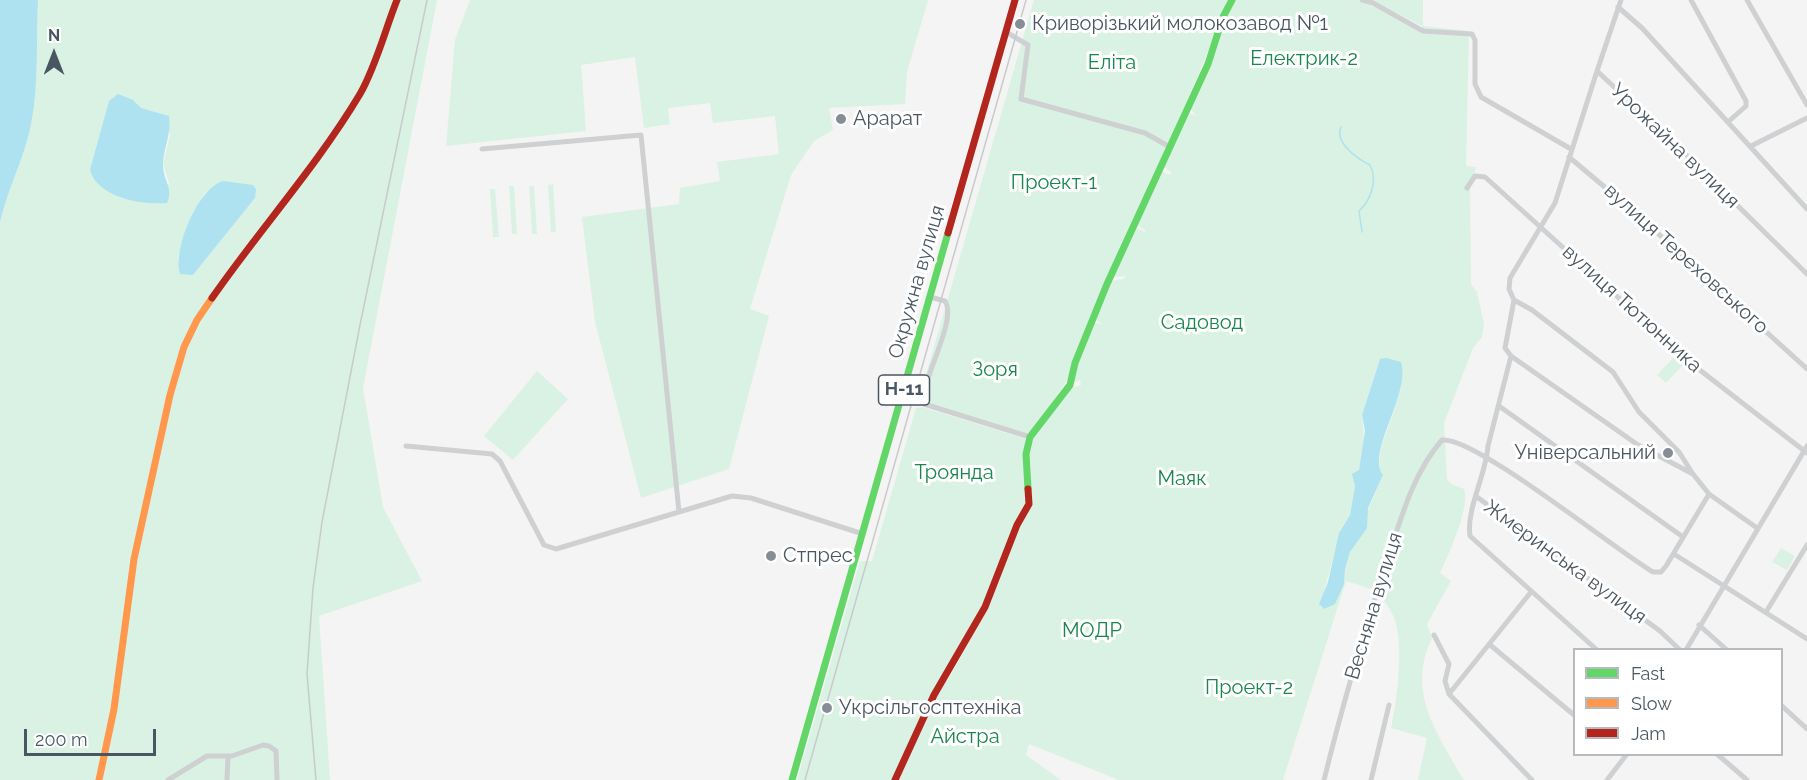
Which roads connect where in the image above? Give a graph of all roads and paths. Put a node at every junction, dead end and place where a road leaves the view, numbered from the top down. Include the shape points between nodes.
1 (397, 0) edge
2 (1015, 0) edge
3 (1232, 0) edge
4 (1362, 0) edge
5 (1621, 0) edge
6 (1691, 0) edge
7 (1747, 0) edge
8 (1618, 7) junction
9 (1006, 32) junction
10 (1597, 71) junction
11 (1807, 105) edge
12 (1807, 117) edge
13 (1728, 122) junction
14 (1751, 146) junction
15 (1170, 147) junction
16 (482, 149) dead end
17 (1571, 149) junction
18 (1569, 157) junction
19 (1467, 188) dead end
20 (1807, 208) edge
21 (1542, 229) junction
22 (1807, 274) edge
23 (930, 297) junction
24 (1514, 300) junction
25 (1511, 356) junction
26 (1807, 369) edge
27 (1498, 406) junction
28 (1030, 437) junction
29 (406, 446) dead end
30 (1806, 450) edge
31 (1488, 457) junction
32 (1693, 474) junction
33 (1709, 494) junction
34 (1477, 497) junction
35 (679, 512) junction
36 (1757, 528) junction
37 (863, 534) junction
38 (1683, 537) junction
39 (1807, 545) edge
40 (1674, 554) junction
41 (1722, 586) junction
42 (1531, 592) junction
43 (1766, 612) junction
44 (1699, 625) junction
45 (1434, 634) dead end
46 (1807, 639) edge
47 (1490, 644) junction
48 (1595, 648) edge
49 (1677, 648) edge
50 (1687, 648) edge
51 (1725, 648) edge
52 (1449, 694) junction
53 (1389, 705) dead end
54 (1783, 707) edge
55 (1573, 714) edge
56 (1807, 729) edge
57 (228, 756) junction
58 (1624, 756) edge
59 (1719, 756) edge
60 (99, 780) edge
61 (168, 780) edge
62 (227, 780) edge
63 (278, 780) edge
64 (792, 780) edge
65 (895, 780) edge
66 (1324, 780) edge
67 (1371, 780) edge
68 (1532, 780) edge
69 (1607, 780) edge
70 (1748, 780) edge

1 - 60 street via 361,92 226,278 184,347 134,559 114,709
2 - 9 street, Окружна вулиця / Н-11
3 - 15 street
4 - 17 street via 1423,31 1472,34 1477,92
5 - 8 street, Урожайна вулиця
6 - 13 street via 1746,101 1746,106
7 - 11 street
8 - 10 street, Урожайна вулиця
8 - 13 street
9 - 15 street via 1028,45 1021,99 1146,133
9 - 23 street, Окружна вулиця / Н-11
10 - 17 street
10 - 22 street, Урожайна вулиця
12 - 14 street
13 - 14 street
14 - 20 street
15 - 28 street via 1107,284 1075,363 1070,386
16 - 35 street via 641,135
17 - 18 street
18 - 21 street via 1561,188
18 - 26 street, вулиця Тереховського
19 - 21 street, вулиця Тютюнника via 1473,177 1485,177
21 - 24 street via 1510,278
21 - 30 street, вулиця Тютюнника via 1692,364
23 - 28 street via 945,301 948,308 924,404
23 - 37 street, Окружна вулиця / Н-11
24 - 25 street via 1505,348
24 - 32 street via 1613,372 1639,412 1679,452
25 - 27 street
25 - 32 street via 1638,445
27 - 31 street
27 - 38 street
28 - 65 street via 1026,454 1029,504 985,607 934,695
29 - 35 street via 492,454 500,461 544,545 556,549
30 - 36 street
31 - 34 street
31 - 40 street via 1649,570 1661,572
31 - 66 street, Весняна вулиця via 1457,442 1442,440 1428,458 1408,499 1348,688
32 - 33 street
33 - 36 street
33 - 38 street
34 - 42 street via 1470,536
34 - 49 street, Жмеринська вулиця
35 - 37 street via 740,496
36 - 41 street
37 - 64 street, Окружна вулиця / Н-11
38 - 40 street
39 - 43 street
40 - 41 street
41 - 43 street
41 - 44 street
42 - 47 street
42 - 48 street
43 - 46 street
44 - 50 street
44 - 51 street
45 - 52 street via 1449,664 1445,681
47 - 52 street
47 - 55 street
52 - 68 street
53 - 67 street
54 - 56 street
57 - 61 street via 207,756
57 - 62 street
57 - 63 street via 269,746 278,757
58 - 69 street
59 - 70 street

